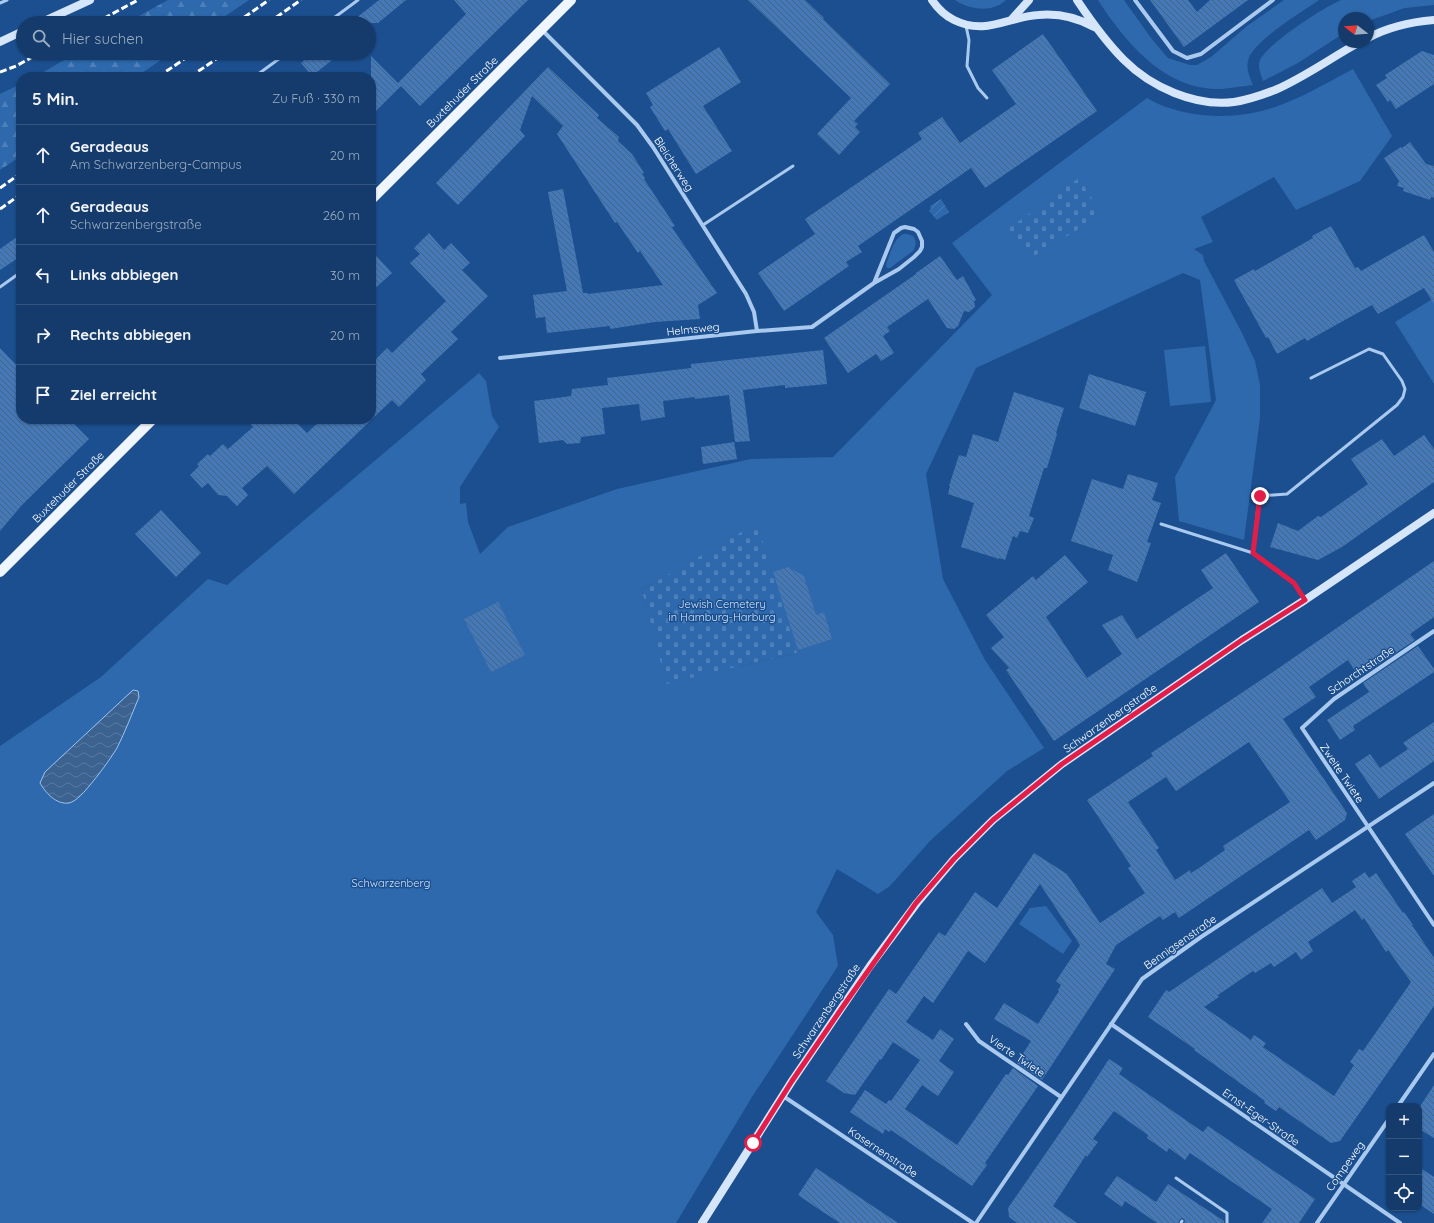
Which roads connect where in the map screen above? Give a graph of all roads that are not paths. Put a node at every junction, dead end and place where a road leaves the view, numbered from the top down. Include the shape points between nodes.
1 (7, 0) edge
2 (90, 0) edge
3 (358, 0) edge
4 (571, 0) edge
5 (932, 0) edge
6 (1029, 0) edge
7 (1077, 0) edge
8 (1135, 0) edge
9 (1273, 0) edge
10 (0, 3) edge
11 (55, 16) edge
12 (336, 16) edge
13 (1010, 20) junction
14 (1434, 20) edge
15 (965, 25) junction
16 (1097, 28) junction
17 (541, 29) junction
18 (16, 34) edge
19 (1374, 36) edge
20 (0, 42) edge
21 (1350, 48) edge
22 (277, 60) edge
23 (261, 72) edge
24 (987, 98) dead end
25 (793, 166) dead end
26 (376, 195) edge
27 (703, 225) junction
28 (16, 275) edge
29 (874, 283) junction
30 (0, 286) edge
31 (757, 331) junction
32 (500, 358) dead end
33 (1311, 378) dead end
34 (148, 424) edge
35 (1434, 513) edge
36 (1161, 524) dead end
37 (1253, 553) junction
38 (0, 572) edge
39 (1305, 600) junction
40 (1434, 631) edge
41 (1302, 728) joint
42 (1434, 783) edge
43 (1368, 828) junction
44 (1434, 925) edge
45 (966, 1024) dead end
46 (1111, 1024) junction
47 (1434, 1054) edge
48 (783, 1096) junction
49 (1061, 1097) junction
50 (1400, 1103) edge
51 (1386, 1123) edge
52 (1176, 1178) dead end
53 (1343, 1185) junction
54 (702, 1223) edge
55 (974, 1223) edge
56 (1227, 1223) edge
57 (1317, 1223) edge
58 (1400, 1223) edge

1 - 10 lane
2 - 11 street
3 - 12 lane
4 - 17 main road, Buxtehuder Straße
5 - 15 street via 938,10
6 - 13 street
7 - 16 street
8 - 9 street via 1173,51 1187,58 1201,54
13 - 15 street via 982,27
13 - 16 street via 1038,15 1066,16 1082,20
14 - 19 street via 1401,25
15 - 24 lane via 969,40 967,66 978,88
16 - 21 street via 1124,60 1148,79 1174,93 1214,102 1246,100 1274,90
17 - 26 main road, Buxtehuder Straße
17 - 27 street, Bleicherweg via 637,125
18 - 20 street
22 - 23 lane
25 - 27 lane
27 - 31 street, Bleicherweg via 746,294 754,312
28 - 30 lane
29 - 29 street, Helmsweg via 899,269 920,251 922,241 918,232 906,227 894,233
29 - 31 street, Helmsweg via 812,327
31 - 32 street, Helmsweg
33 - 37 lane via 1369,349 1384,354 1405,389 1397,405 1287,494 1260,496
34 - 38 main road, Buxtehuder Straße
35 - 39 street, Schwarzenbergstraße
36 - 37 lane
37 - 39 lane via 1294,583
39 - 48 street, Schwarzenbergstraße via 1242,640 1062,764 993,820 954,859 916,903 870,966
40 - 41 street, Schorchtstraße via 1334,699
41 - 43 street, Zweite Twiete
42 - 43 street, Bennigsenstraße
43 - 44 street, Zweite Twiete
43 - 46 street, Bennigsenstraße via 1160,965 1142,979
45 - 49 street, Vierte Twiete via 979,1041
46 - 49 street, Bennigsenstraße
46 - 53 street, Ernst-Eger-Straße
47 - 50 street
48 - 54 street, Schwarzenbergstraße
48 - 55 street, Kasernenstraße
49 - 55 street, Bennigsenstraße
51 - 53 street, Compeweg
52 - 56 lane via 1227,1213
53 - 57 street, Compeweg
53 - 58 street, Ernst-Eger-Straße

